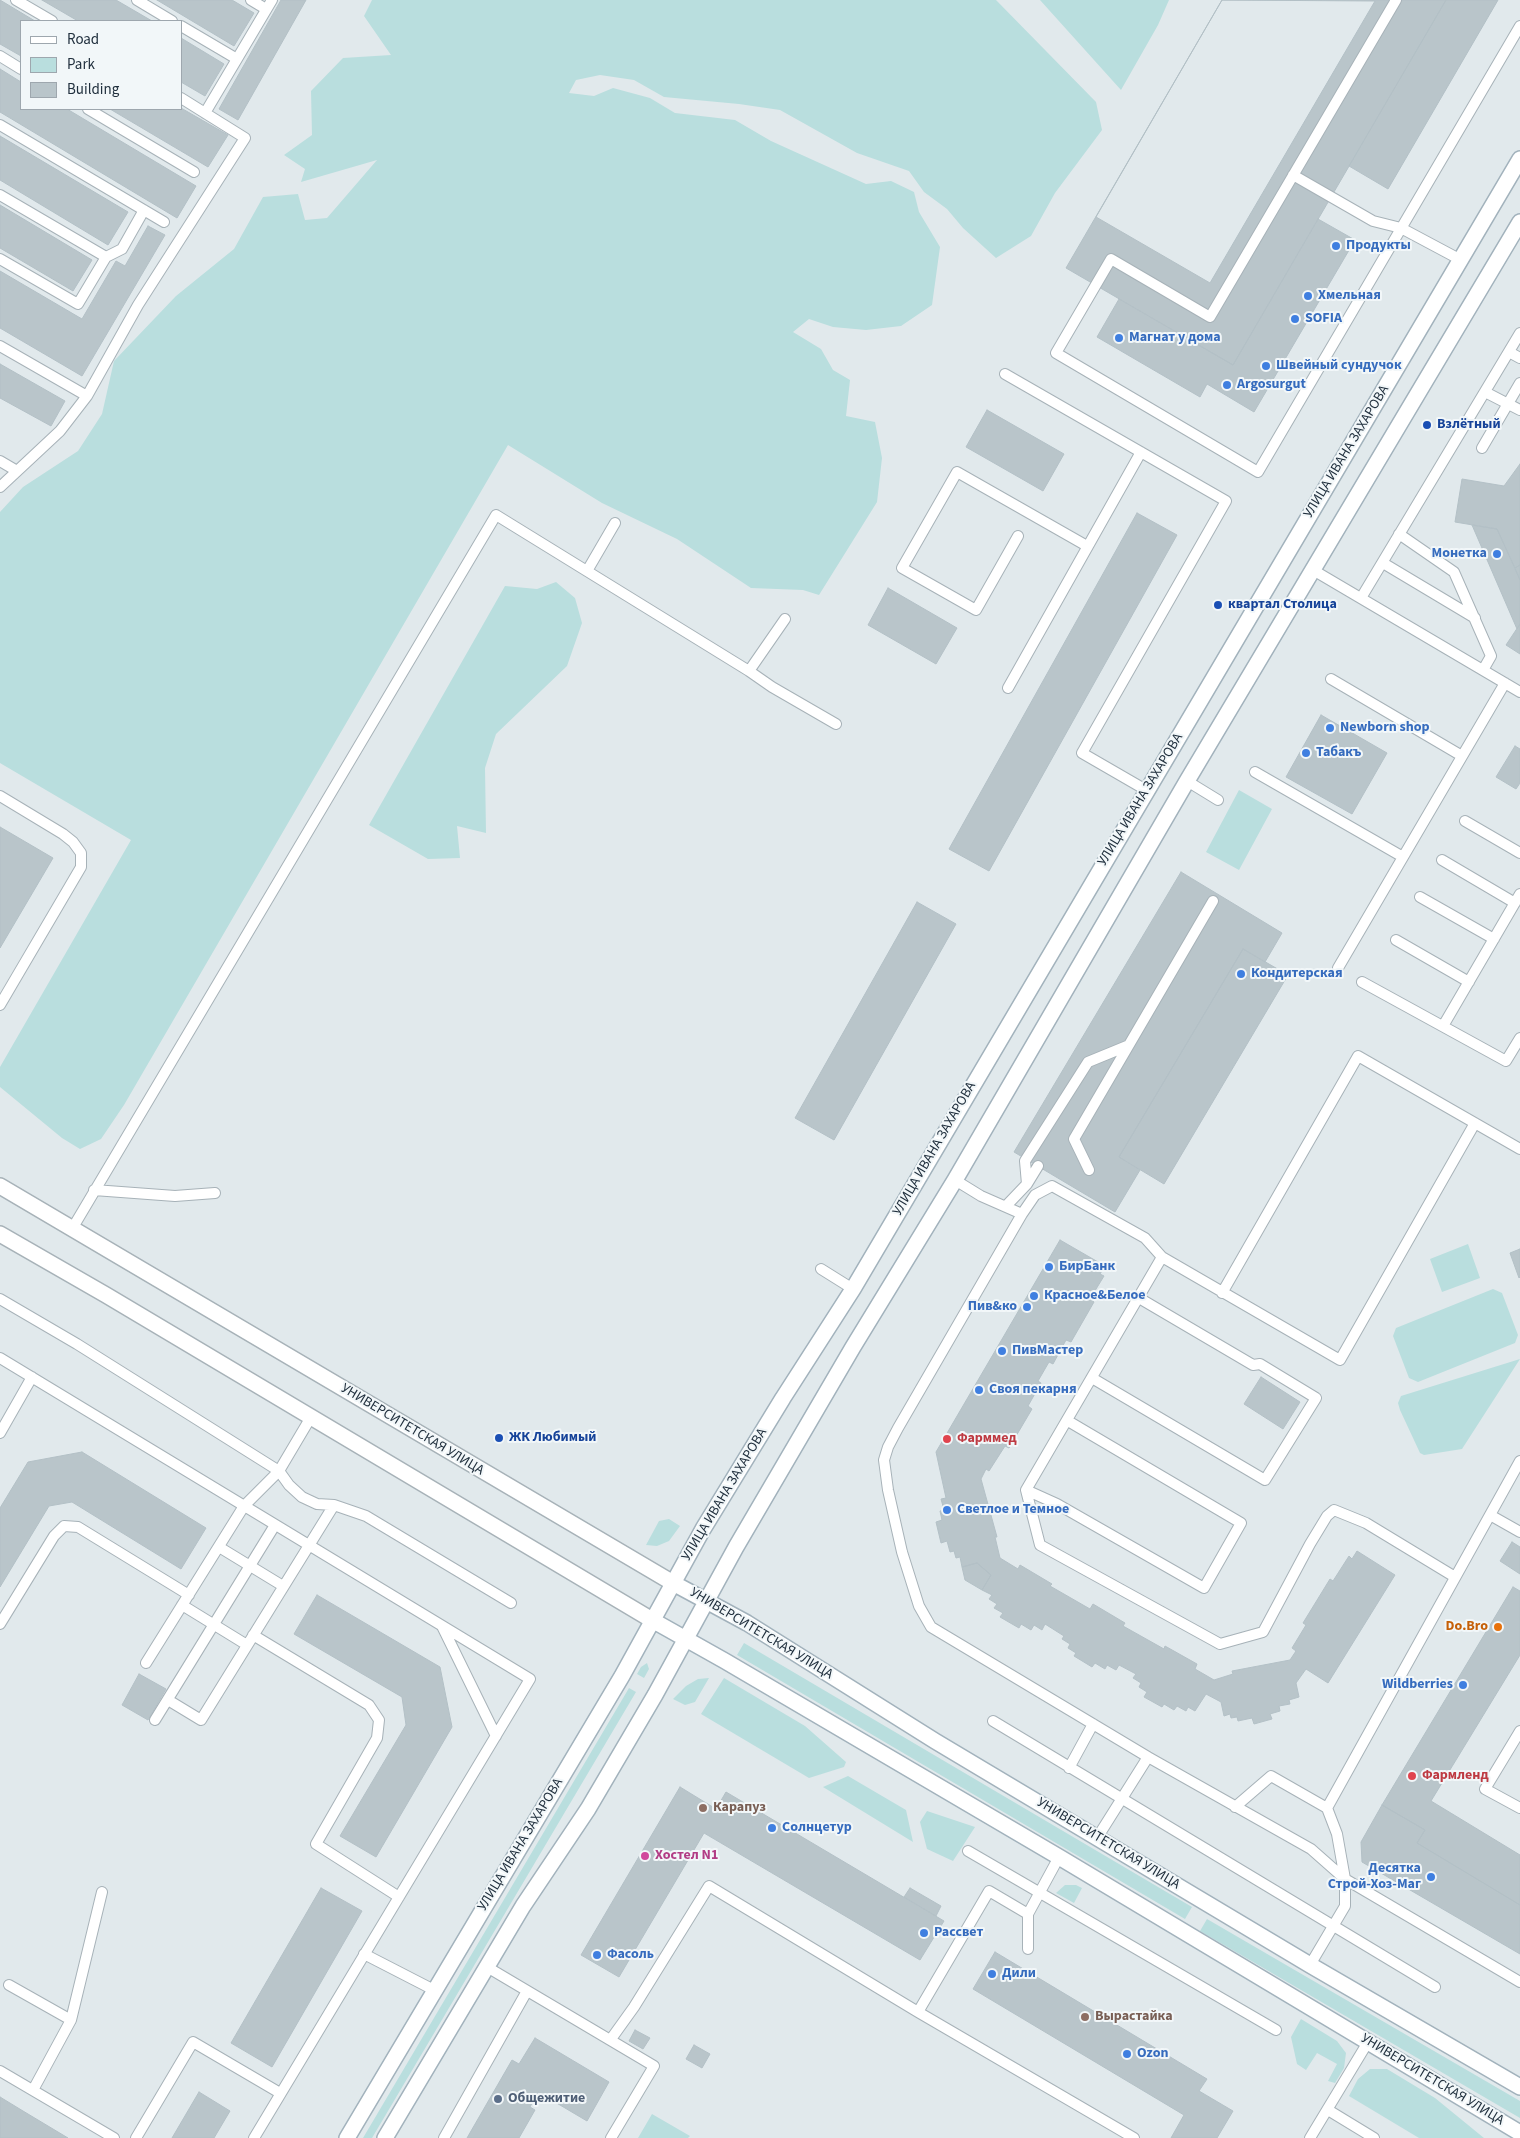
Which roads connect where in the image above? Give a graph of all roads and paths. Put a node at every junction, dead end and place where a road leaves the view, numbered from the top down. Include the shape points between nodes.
1 (16, 0) edge
2 (137, 0) edge
3 (251, 0) edge
4 (1396, 0) edge
5 (269, 5) edge
6 (50, 20) edge
7 (170, 20) edge
8 (1520, 26) edge
9 (182, 27) edge
10 (0, 56) edge
11 (237, 59) junction
12 (20, 68) edge
13 (182, 99) edge
14 (90, 110) edge
15 (205, 113) junction
16 (0, 125) edge
17 (1520, 159) edge
18 (194, 172) dead end
19 (1293, 175) junction
20 (0, 195) edge
21 (144, 210) junction
22 (164, 222) dead end
23 (1520, 222) edge
24 (1401, 228) junction
25 (106, 257) junction
26 (0, 259) edge
27 (1461, 260) junction
28 (1520, 333) edge
29 (0, 346) edge
30 (1509, 352) junction
31 (1520, 358) edge
32 (1004, 374) dead end
33 (1520, 383) edge
34 (1485, 392) junction
35 (87, 396) junction
36 (1508, 404) junction
37 (1520, 410) edge
38 (1482, 448) dead end
39 (1140, 452) junction
40 (0, 461) edge
41 (17, 471) junction
42 (0, 487) edge
43 (615, 523) dead end
44 (1399, 534) junction
45 (1018, 536) dead end
46 (1087, 546) junction
47 (1383, 562) junction
48 (1313, 570) junction
49 (587, 571) junction
50 (1361, 598) junction
51 (1475, 618) junction
52 (785, 619) dead end
53 (1483, 670) junction
54 (749, 672) junction
55 (1331, 679) dead end
56 (1505, 683) junction
57 (1008, 688) dead end
58 (1520, 692) edge
59 (836, 724) dead end
60 (1462, 756) junction
61 (1255, 772) dead end
62 (1187, 781) junction
63 (1146, 790) junction
64 (0, 796) edge
65 (1218, 800) dead end
66 (1465, 821) dead end
67 (1520, 853) edge
68 (1403, 857) junction
69 (1442, 860) dead end
70 (1420, 897) dead end
71 (1518, 898) edge
72 (1213, 901) dead end
73 (1494, 939) junction
74 (1396, 940) dead end
75 (1338, 968) dead end
76 (1362, 982) dead end
77 (1469, 982) junction
78 (0, 1005) edge
79 (1443, 1026) junction
80 (1520, 1038) edge
81 (1127, 1046) junction
82 (1475, 1123) junction
83 (1520, 1149) edge
84 (1038, 1166) dead end
85 (1089, 1170) dead end
86 (955, 1180) junction
87 (1027, 1184) junction
88 (0, 1186) edge
89 (94, 1190) junction
90 (215, 1193) dead end
91 (1006, 1206) junction
92 (1022, 1214) junction
93 (72, 1229) junction
94 (0, 1234) edge
95 (1162, 1257) junction
96 (821, 1269) dead end
97 (853, 1289) junction
98 (1222, 1293) junction
99 (1139, 1298) junction
100 (0, 1299) edge
101 (0, 1358) edge
102 (32, 1377) junction
103 (1092, 1378) junction
104 (310, 1417) junction
105 (1068, 1420) junction
106 (0, 1433) edge
107 (1520, 1461) edge
108 (279, 1470) junction
109 (1026, 1490) junction
110 (334, 1505) junction
111 (244, 1506) junction
112 (1490, 1515) junction
113 (275, 1525) junction
114 (1520, 1532) edge
115 (308, 1545) junction
116 (219, 1547) junction
117 (250, 1565) junction
118 (1454, 1576) junction
119 (674, 1583) junction
120 (283, 1586) junction
121 (189, 1595) junction
122 (706, 1601) junction
123 (511, 1602) dead end
124 (182, 1606) junction
125 (652, 1620) junction
126 (0, 1624) edge
127 (214, 1625) junction
128 (441, 1625) junction
129 (253, 1635) junction
130 (685, 1640) junction
131 (247, 1645) junction
132 (146, 1663) dead end
133 (168, 1700) junction
134 (155, 1720) dead end
135 (993, 1721) dead end
136 (1093, 1724) junction
137 (1520, 1731) edge
138 (496, 1736) junction
139 (1148, 1757) junction
140 (1069, 1768) junction
141 (1121, 1798) junction
142 (1235, 1807) junction
143 (1327, 1808) junction
144 (1520, 1808) edge
145 (1097, 1838) junction
146 (968, 1851) dead end
147 (1059, 1857) junction
148 (1345, 1879) junction
149 (102, 1892) dead end
150 (1040, 1892) junction
151 (398, 1897) junction
152 (1028, 1914) junction
153 (1333, 1926) junction
154 (1028, 1949) dead end
155 (364, 1954) junction
156 (1310, 1965) junction
157 (487, 1967) junction
158 (1520, 1982) edge
159 (9, 1985) dead end
160 (1435, 1987) dead end
161 (434, 1990) junction
162 (526, 1990) junction
163 (918, 2012) junction
164 (71, 2020) junction
165 (1276, 2030) dead end
166 (611, 2039) junction
167 (1368, 2042) junction
168 (0, 2071) edge
169 (1520, 2087) edge
170 (33, 2090) junction
171 (280, 2093) junction
172 (1328, 2110) junction
173 (1520, 2133) edge
174 (114, 2138) edge
175 (136, 2138) edge
176 (254, 2138) edge
177 (347, 2138) edge
178 (385, 2138) edge
179 (444, 2138) edge
180 (611, 2138) edge
181 (1134, 2138) edge
182 (1310, 2138) edge
183 (1374, 2138) edge

1 - 6 lane
2 - 7 lane
3 - 5 lane
4 - 19 lane
5 - 11 lane
8 - 24 lane
9 - 11 lane
10 - 12 lane
11 - 15 lane
13 - 15 lane
14 - 18 lane
15 - 35 lane via 245,138 138,305
16 - 21 lane
17 - 27 main road, УЛИЦА ИВАНА ЗАХАРОВА
19 - 24 lane via 1372,221
19 - 24 lane via 1210,317 1111,259 1056,353 1258,472
20 - 25 lane
21 - 22 lane
21 - 25 lane via 122,248
23 - 48 main road
24 - 27 lane
25 - 26 lane via 78,304
27 - 63 main road, УЛИЦА ИВАНА ЗАХАРОВА
28 - 30 lane
29 - 35 lane
30 - 31 lane
30 - 34 lane
32 - 39 lane
33 - 36 lane
34 - 36 lane
34 - 44 lane
35 - 41 lane via 60,431
36 - 37 lane
36 - 38 lane
39 - 46 lane
39 - 63 lane via 1226,501 1082,753
40 - 41 lane
41 - 42 lane
43 - 49 lane
44 - 47 lane
44 - 51 lane via 1454,572
45 - 46 lane via 976,610 902,568 957,472
46 - 57 lane
47 - 50 lane
47 - 51 lane
48 - 50 lane
48 - 62 main road
49 - 54 lane
49 - 89 lane via 496,515
50 - 53 lane
51 - 53 lane via 1491,656
52 - 54 lane
53 - 56 lane
54 - 59 lane
55 - 60 lane
56 - 58 lane
56 - 60 lane
60 - 68 lane
61 - 68 lane
62 - 65 lane
62 - 86 main road
63 - 97 main road, УЛИЦА ИВАНА ЗАХАРОВА
64 - 78 lane via 74,842 81,853 81,867
66 - 67 lane
68 - 75 lane
69 - 71 lane
70 - 73 lane
71 - 73 lane
72 - 81 lane
73 - 77 lane
74 - 77 lane
76 - 79 lane
77 - 79 lane
79 - 80 lane via 1506,1061
81 - 85 lane via 1074,1139
81 - 87 lane via 1088,1062 1025,1162
82 - 83 lane
82 - 98 lane via 1358,1056
82 - 98 lane via 1340,1360
84 - 87 lane
86 - 91 lane
86 - 122 main road via 853,1347
87 - 91 lane
88 - 93 main road, УНИВЕРСИТЕТСКАЯ УЛИЦА
89 - 90 lane via 175,1196
89 - 93 lane
91 - 92 lane
92 - 95 lane via 1036,1195 1052,1186 1145,1238
92 - 136 lane via 888,1447 884,1460 888,1490 902,1552 919,1606 931,1627
93 - 119 main road, УНИВЕРСИТЕТСКАЯ УЛИЦА
94 - 104 main road, УНИВЕРСИТЕТСКАЯ УЛИЦА
95 - 98 lane
95 - 99 lane
96 - 97 lane
97 - 119 main road, УЛИЦА ИВАНА ЗАХАРОВА via 703,1529
99 - 103 lane
99 - 103 lane via 1316,1398 1265,1480
100 - 108 lane
101 - 102 lane
102 - 106 lane
102 - 111 lane
103 - 105 lane
104 - 108 lane
104 - 125 main road, УНИВЕРСИТЕТСКАЯ УЛИЦА
105 - 109 lane
105 - 109 lane via 1241,1523 1204,1588 1057,1504
107 - 112 lane
108 - 110 lane via 288,1485 302,1497 316,1504
108 - 111 lane
109 - 118 lane via 1040,1545 1220,1644 1263,1632 1310,1544 1334,1510 1366,1523
110 - 115 lane
110 - 123 lane via 366,1516
111 - 113 lane
111 - 116 lane
112 - 114 lane
112 - 118 lane
113 - 115 lane
113 - 117 lane
115 - 120 lane
115 - 128 lane
116 - 117 lane
116 - 121 lane
117 - 120 lane
117 - 127 lane
118 - 143 lane
119 - 122 main road, УНИВЕРСИТЕТСКАЯ УЛИЦА
119 - 125 main road, УЛИЦА ИВАНА ЗАХАРОВА
120 - 129 lane
121 - 124 lane
121 - 126 lane via 78,1526 64,1526 54,1536
122 - 130 main road
122 - 145 main road, УНИВЕРСИТЕТСКАЯ УЛИЦА
124 - 127 lane
124 - 132 lane
125 - 130 main road, УНИВЕРСИТЕТСКАЯ УЛИЦА
125 - 161 main road, УЛИЦА ИВАНА ЗАХАРОВА via 622,1676
127 - 131 lane
127 - 133 lane
128 - 138 lane
128 - 138 lane via 530,1679
129 - 131 lane
129 - 151 lane via 369,1705 378,1720 377,1738 316,1844
130 - 147 main road, УНИВЕРСИТЕТСКАЯ УЛИЦА
130 - 157 main road via 588,1809 523,1906
131 - 133 lane via 201,1720
133 - 134 lane
135 - 140 lane
136 - 139 lane
136 - 140 lane
137 - 144 lane via 1485,1789
138 - 151 lane
139 - 141 lane
139 - 142 lane
140 - 141 lane
141 - 145 lane
141 - 153 lane
142 - 143 lane via 1271,1776
142 - 148 lane via 1311,1849
143 - 148 lane via 1337,1834
145 - 156 main road, УНИВЕРСИТЕТСКАЯ УЛИЦА
146 - 150 lane
147 - 150 lane
147 - 167 main road, УНИВЕРСИТЕТСКАЯ УЛИЦА
148 - 153 lane via 1345,1906
148 - 158 lane
149 - 164 lane
150 - 152 lane
150 - 165 lane
151 - 155 lane
152 - 154 lane
152 - 163 lane via 989,1891
153 - 156 lane
153 - 160 lane
155 - 161 lane
155 - 171 lane
156 - 169 main road, УНИВЕРСИТЕТСКАЯ УЛИЦА
157 - 162 lane
157 - 178 main road
159 - 164 lane
161 - 177 main road, УЛИЦА ИВАНА ЗАХАРОВА
162 - 166 lane
162 - 179 lane
163 - 166 lane via 709,1886
163 - 181 lane
164 - 170 lane
166 - 180 lane via 654,2066
167 - 172 lane
167 - 173 main road, УНИВЕРСИТЕТСКАЯ УЛИЦА
168 - 170 lane
170 - 174 lane
171 - 175 lane via 193,2042
171 - 176 lane
172 - 182 lane
172 - 183 lane

